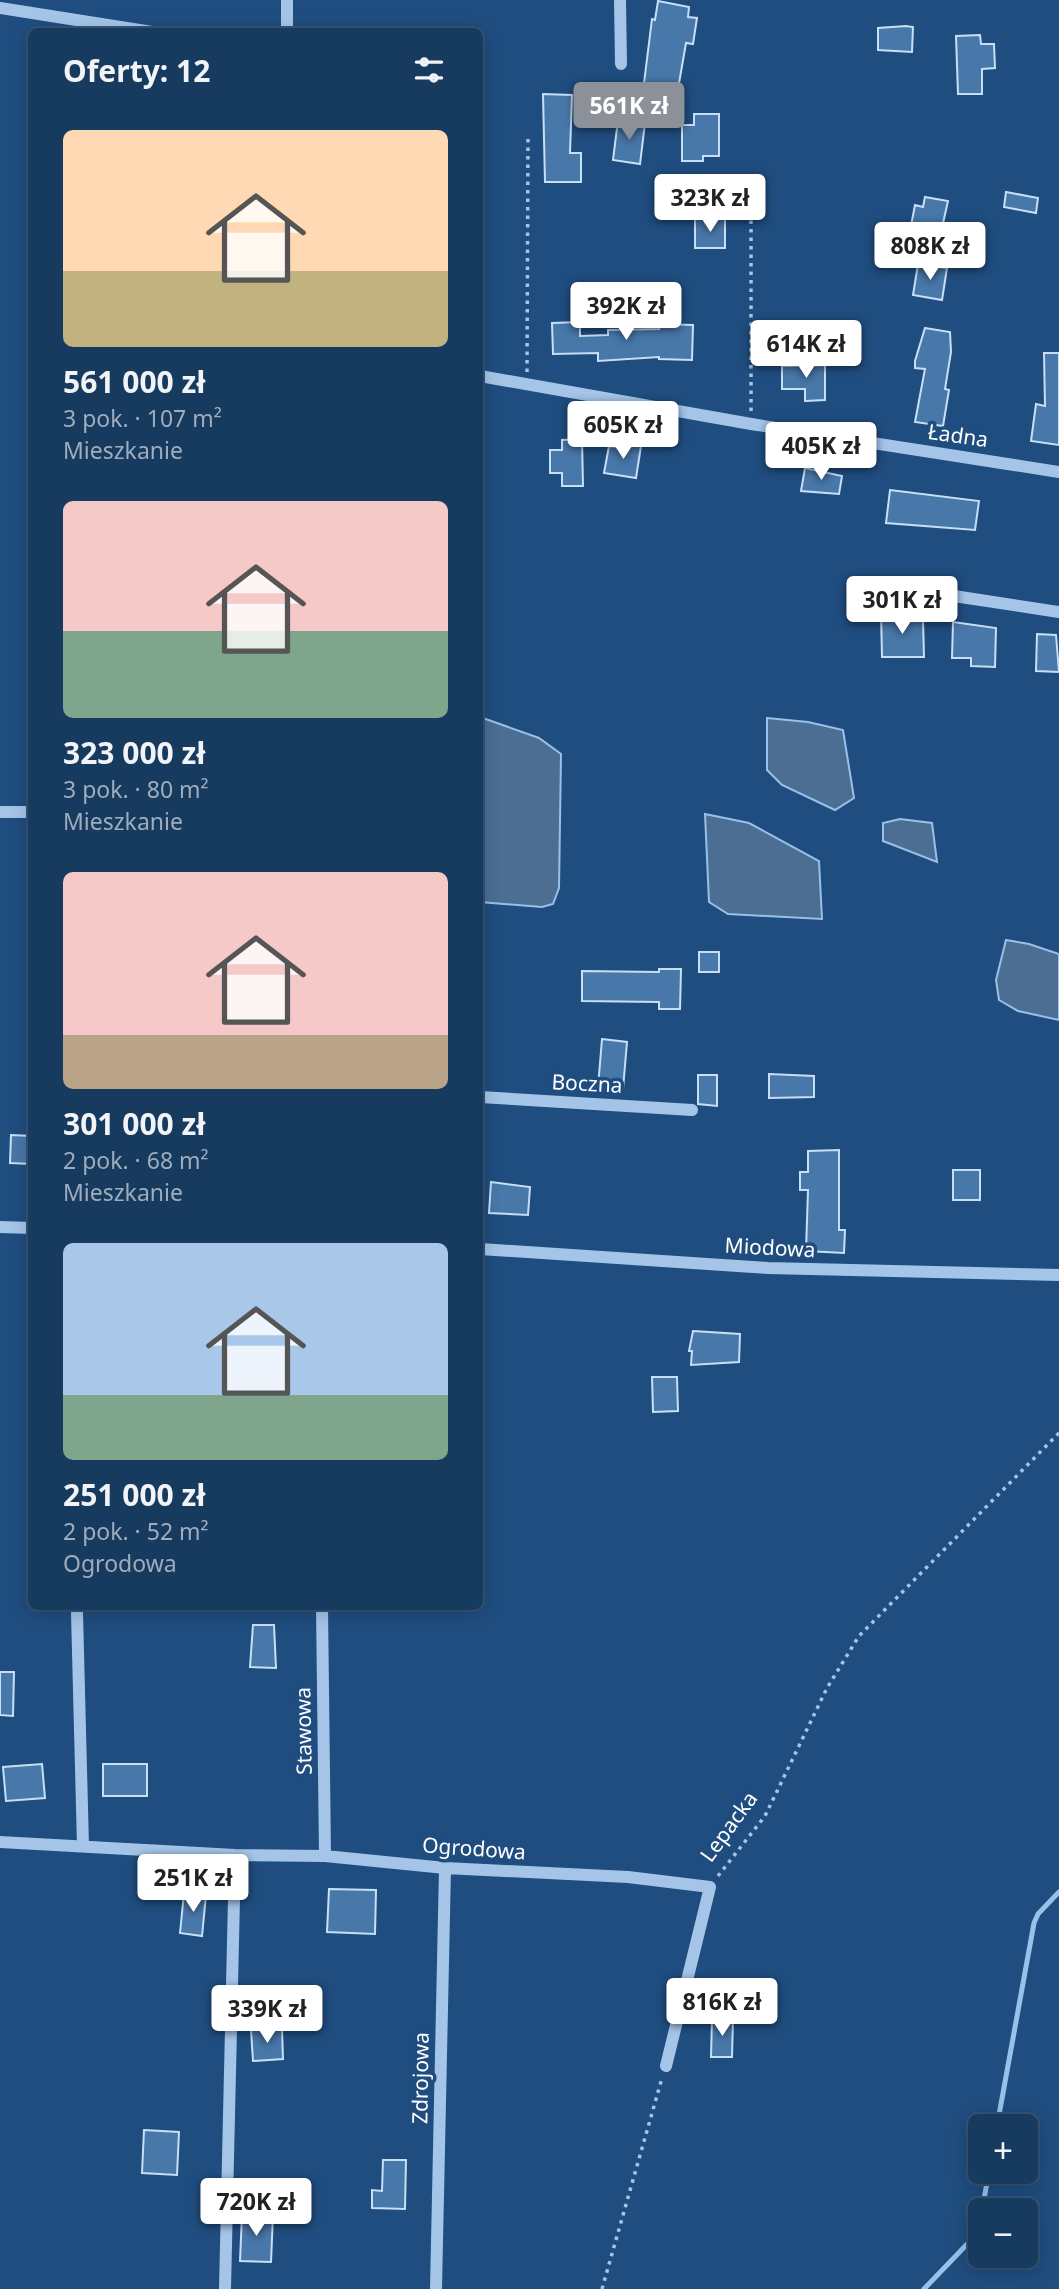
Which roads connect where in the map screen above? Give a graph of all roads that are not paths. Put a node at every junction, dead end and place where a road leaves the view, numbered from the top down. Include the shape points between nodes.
1 (287, 0) edge
2 (620, 0) edge
3 (0, 8) edge
4 (127, 28) edge
5 (287, 28) edge
6 (621, 64) dead end
7 (483, 377) edge
8 (1059, 472) edge
9 (954, 596) dead end
10 (1059, 612) edge
11 (0, 812) edge
12 (28, 813) edge
13 (483, 1097) edge
14 (692, 1110) dead end
15 (0, 1227) edge
16 (28, 1228) edge
17 (483, 1249) edge
18 (1059, 1275) edge
19 (322, 1610) edge
20 (77, 1613) dead end
21 (0, 1842) edge
22 (82, 1846) junction
23 (235, 1855) junction
24 (325, 1856) junction
25 (445, 1868) junction
26 (710, 1887) joint
27 (666, 2066) road end
28 (225, 2289) edge
29 (436, 2289) edge

1 - 5 street
2 - 6 street
3 - 4 street
7 - 8 street, Ładna
9 - 10 street
11 - 12 street
13 - 14 street, Boczna
15 - 16 street
17 - 18 street, Miodowa via 768,1268
19 - 24 street, Stawowa
20 - 22 street
21 - 22 street, Ogrodowa
22 - 23 street, Ogrodowa
23 - 24 street, Ogrodowa
23 - 28 street
24 - 25 street, Ogrodowa
25 - 26 street, Ogrodowa via 628,1877
25 - 29 street, Zdrojowa
26 - 27 street, Lepacka

